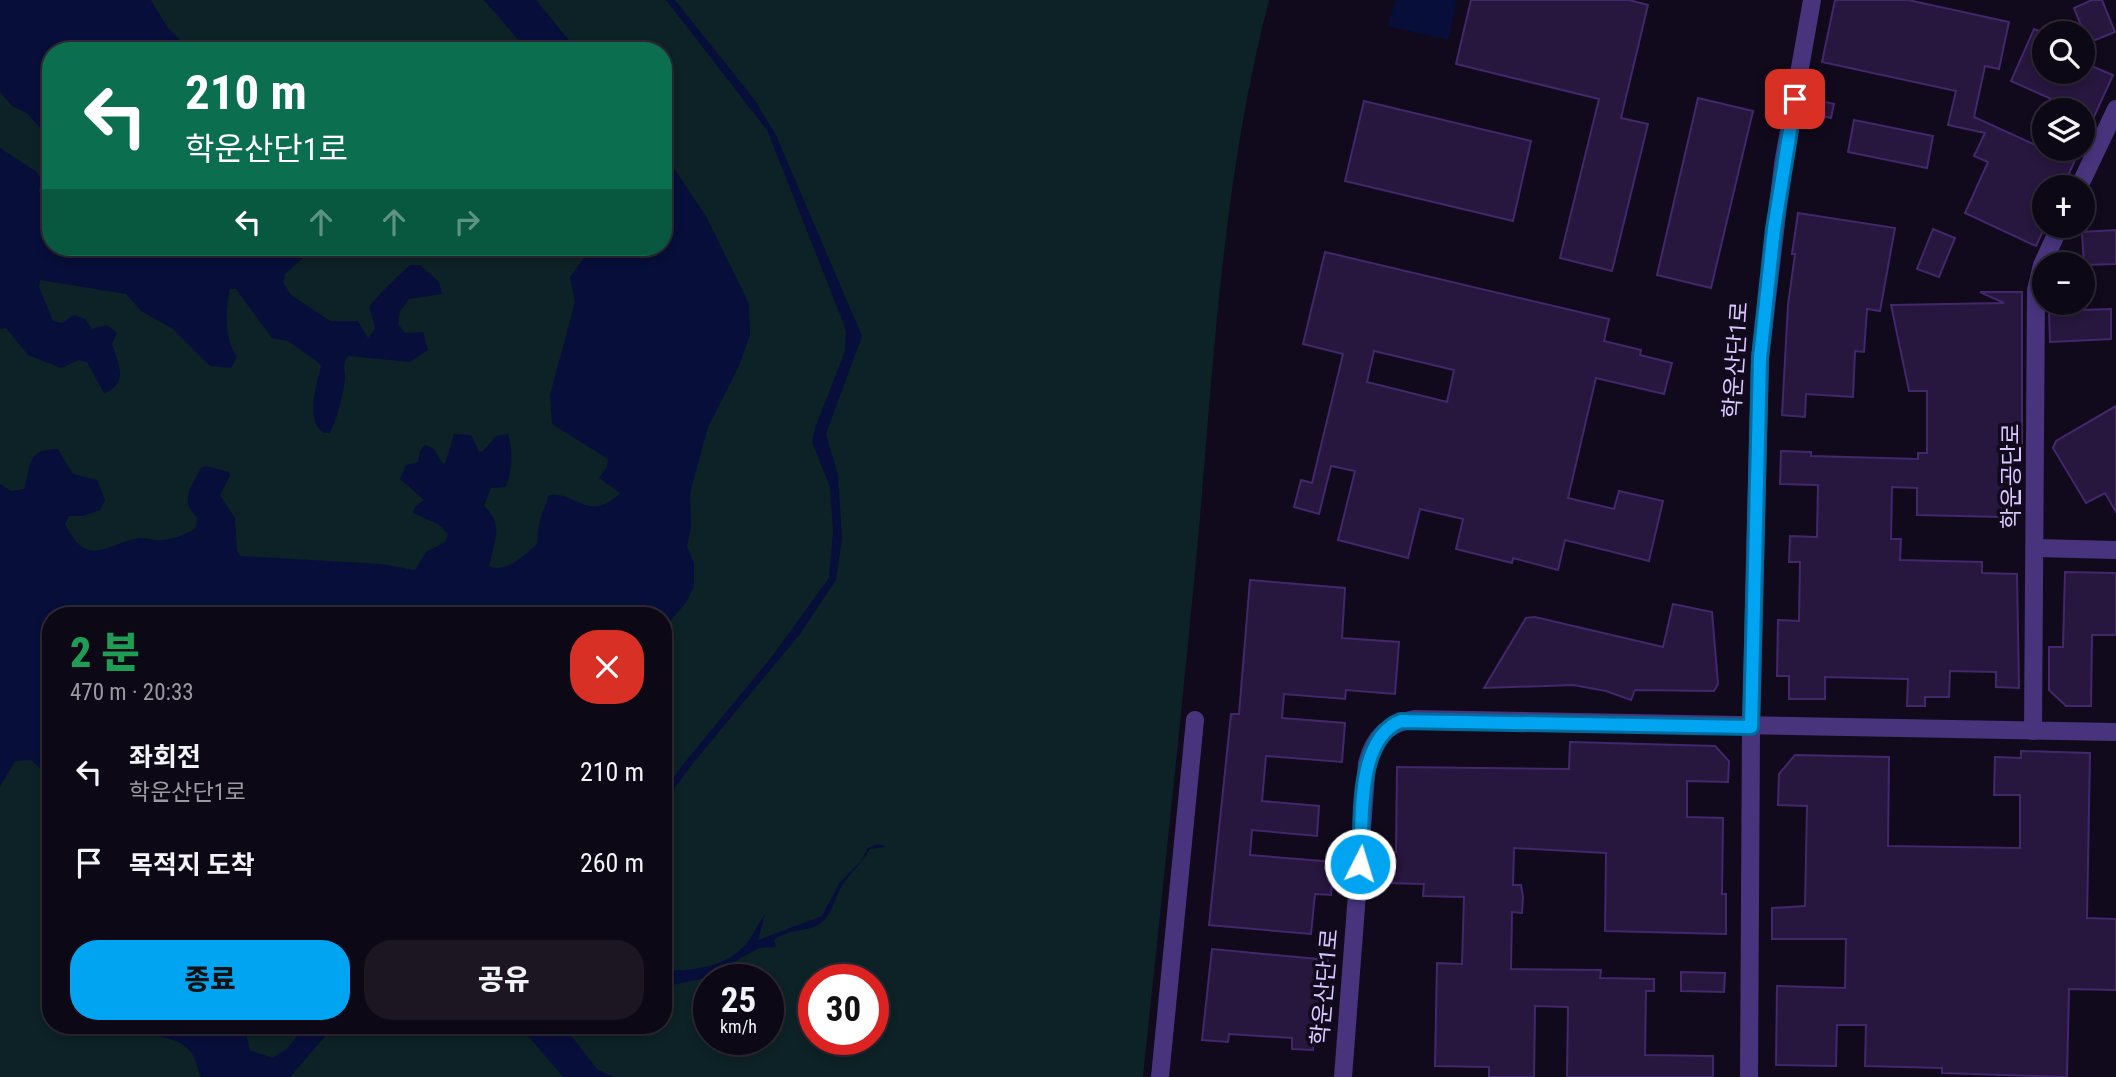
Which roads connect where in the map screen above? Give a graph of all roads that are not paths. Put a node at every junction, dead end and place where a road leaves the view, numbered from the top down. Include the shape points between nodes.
1 (1812, 0) edge
2 (2116, 109) edge
3 (2085, 175) edge
4 (2054, 238) edge
5 (2036, 548) junction
6 (2116, 550) edge
7 (1195, 720) dead end
8 (1751, 727) junction
9 (2033, 731) junction
10 (2116, 732) edge
11 (1160, 1077) edge
12 (1343, 1077) edge
13 (1749, 1077) edge

1 - 8 street, 학운산단1로 via 1783,164 1761,345
2 - 3 street
4 - 5 street, 학운공단로 via 2036,290
5 - 6 street
5 - 9 street, 학운공단로
7 - 11 street
8 - 9 street, 학운산단1로
8 - 12 street, 학운산단1로 via 1414,719 1389,726 1371,748 1367,763
8 - 13 street
9 - 10 street, 학운산단1로

